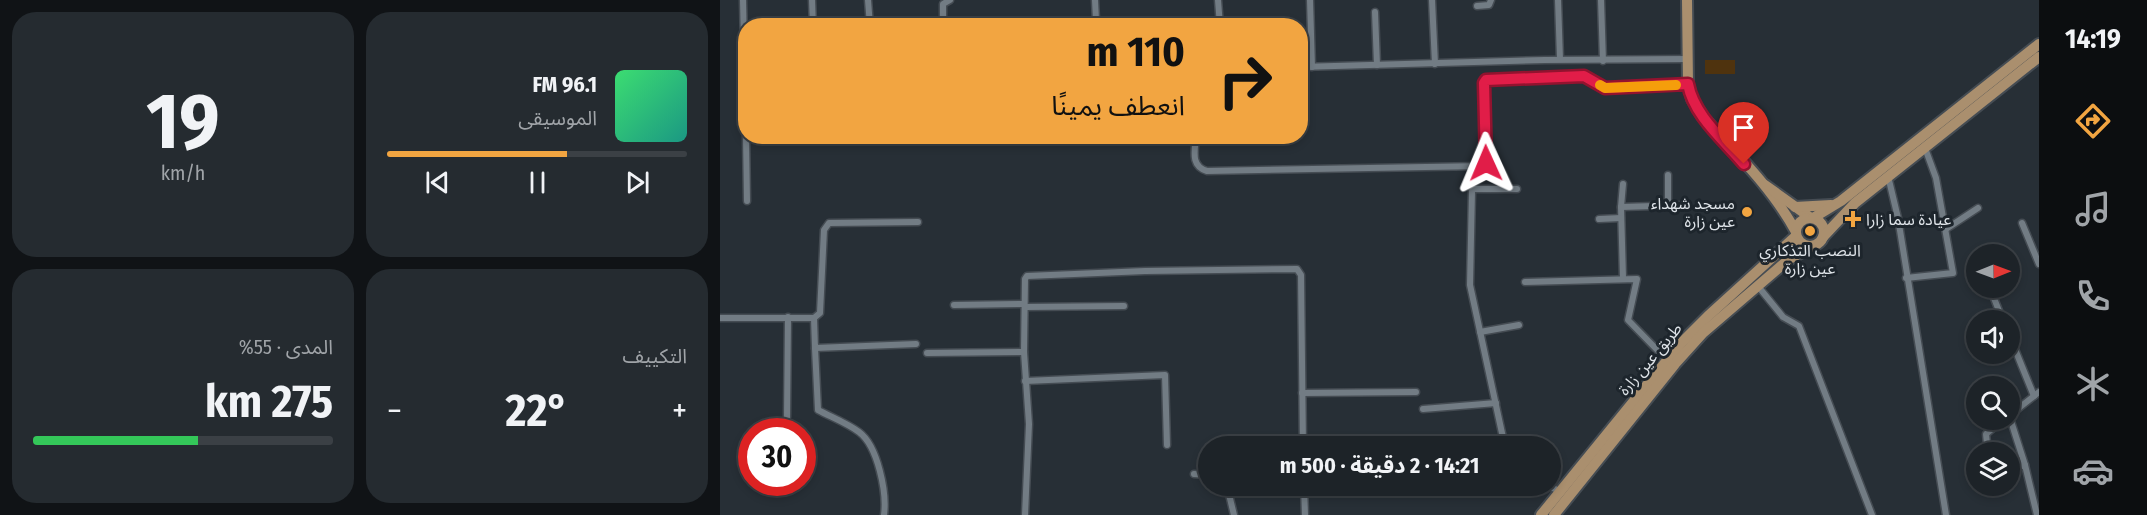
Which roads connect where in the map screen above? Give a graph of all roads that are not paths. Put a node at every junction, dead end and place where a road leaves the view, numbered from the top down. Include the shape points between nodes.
1 (743, 0) edge
2 (812, 0) edge
3 (868, 0) edge
4 (950, 0) edge
5 (1095, 0) edge
6 (1218, 0) edge
7 (1310, 0) edge
8 (1432, 0) edge
9 (1491, 0) edge
10 (1558, 0) edge
11 (1601, 0) edge
12 (1687, 0) edge
13 (1478, 6) dead end
14 (1375, 12) dead end
15 (743, 18) edge
16 (813, 18) edge
17 (869, 18) edge
18 (943, 18) edge
19 (1096, 18) edge
20 (1219, 18) edge
21 (2039, 44) edge
22 (2039, 57) edge
23 (1560, 59) junction
24 (1688, 59) junction
25 (1603, 61) junction
26 (1435, 64) junction
27 (1377, 65) junction
28 (1308, 67) edge
29 (1312, 67) junction
30 (1688, 84) junction
31 (746, 144) edge
32 (1196, 144) edge
33 (1925, 148) junction
34 (1668, 175) dead end
35 (1888, 176) junction
36 (1759, 182) junction
37 (1623, 184) dead end
38 (1517, 189) dead end
39 (747, 201) dead end
40 (1837, 204) junction
41 (1687, 205) dead end
42 (1668, 206) junction
43 (1621, 207) junction
44 (1795, 207) junction
45 (1978, 208) dead end
46 (1827, 210) junction
47 (1621, 218) junction
48 (1812, 218) junction
49 (1599, 219) dead end
50 (1838, 220) junction
51 (918, 222) dead end
52 (2022, 223) dead end
53 (1946, 229) junction
54 (1796, 234) junction
55 (1823, 237) junction
56 (1785, 247) junction
57 (1811, 247) junction
58 (1793, 255) junction
59 (2039, 264) edge
60 (1623, 278) junction
61 (1906, 278) junction
62 (1525, 282) dead end
63 (1757, 285) junction
64 (954, 305) dead end
65 (1024, 306) junction
66 (1124, 306) dead end
67 (788, 317) junction
68 (720, 318) edge
69 (814, 318) junction
70 (1519, 325) dead end
71 (1480, 332) junction
72 (916, 344) dead end
73 (815, 348) junction
74 (1024, 352) junction
75 (927, 353) dead end
76 (1667, 360) junction
77 (2020, 360) edge
78 (1025, 381) junction
79 (1416, 392) dead end
80 (1302, 393) junction
81 (2036, 394) edge
82 (1496, 403) junction
83 (2020, 408) edge
84 (1423, 409) dead end
85 (787, 417) dead end
86 (2014, 430) edge
87 (1303, 436) edge
88 (1503, 436) edge
89 (1167, 445) dead end
90 (2025, 465) junction
91 (2020, 466) edge
92 (1194, 474) dead end
93 (1198, 474) edge
94 (1561, 492) edge
95 (1229, 496) edge
96 (1305, 496) edge
97 (1558, 496) edge
98 (884, 515) edge
99 (1025, 515) edge
100 (1234, 515) edge
101 (1305, 515) edge
102 (1541, 515) edge
103 (1554, 515) edge
104 (1872, 515) edge
105 (1946, 515) edge
106 (2037, 515) edge

1 - 15 street
2 - 16 street
3 - 17 street
4 - 18 street via 943,4
5 - 19 street
6 - 20 street
7 - 29 street
8 - 26 street
9 - 13 street via 1489,5
10 - 23 street
11 - 25 street
12 - 24 main road
14 - 27 street
21 - 40 main road
22 - 33 main road
23 - 25 street
23 - 26 street
24 - 25 street
24 - 30 main road
26 - 27 street
27 - 29 street
28 - 29 street
30 - 32 street via 1605,88 1584,76 1486,80 1483,166 1207,171 1195,160
30 - 36 main road via 1702,116
31 - 39 street
33 - 35 main road
33 - 53 street via 1936,178
34 - 42 street
35 - 50 main road
35 - 61 street
36 - 44 main road
36 - 54 main road
37 - 43 street
38 - 71 street via 1472,191 1470,285
40 - 44 main road
40 - 46 main road
41 - 42 street
42 - 43 street
43 - 47 street
44 - 48 main road
45 - 53 street
46 - 48 main road
46 - 50 main road via 1831,218
47 - 49 street
47 - 60 street
48 - 54 main road via 1801,221
48 - 55 main road via 1822,225
50 - 55 main road
51 - 69 street via 830,223 824,230 820,313
52 - 59 street
53 - 61 street via 1953,273
54 - 56 main road, طريق عين زارة
54 - 57 main road via 1801,244
55 - 57 main road
56 - 58 main road
56 - 76 main road, طريق عين زارة via 1708,316
57 - 58 main road, طريق عين زارة
58 - 63 main road, طريق عين زارة
60 - 62 street
60 - 76 street via 1638,280 1628,320
61 - 105 street
63 - 103 main road, طريق عين زارة via 1684,354
63 - 104 street via 1783,317 1799,326
64 - 65 street
65 - 66 street
65 - 74 street
65 - 80 street via 1027,276 1297,269 1301,275
67 - 68 street
67 - 69 street
67 - 85 street
69 - 73 street
70 - 71 street
71 - 82 street
72 - 73 street
73 - 98 street via 818,410 861,433 871,447 878,460
74 - 75 street
74 - 78 street
76 - 94 main road, طريق عين زارة
77 - 81 street
78 - 89 street via 1165,375
78 - 99 street via 1029,432
79 - 80 street
80 - 87 street
81 - 83 street
82 - 84 street
82 - 88 street
86 - 90 street
90 - 91 street
90 - 106 street
92 - 93 street
95 - 100 street
96 - 101 street
97 - 102 main road, طريق عين زارة

